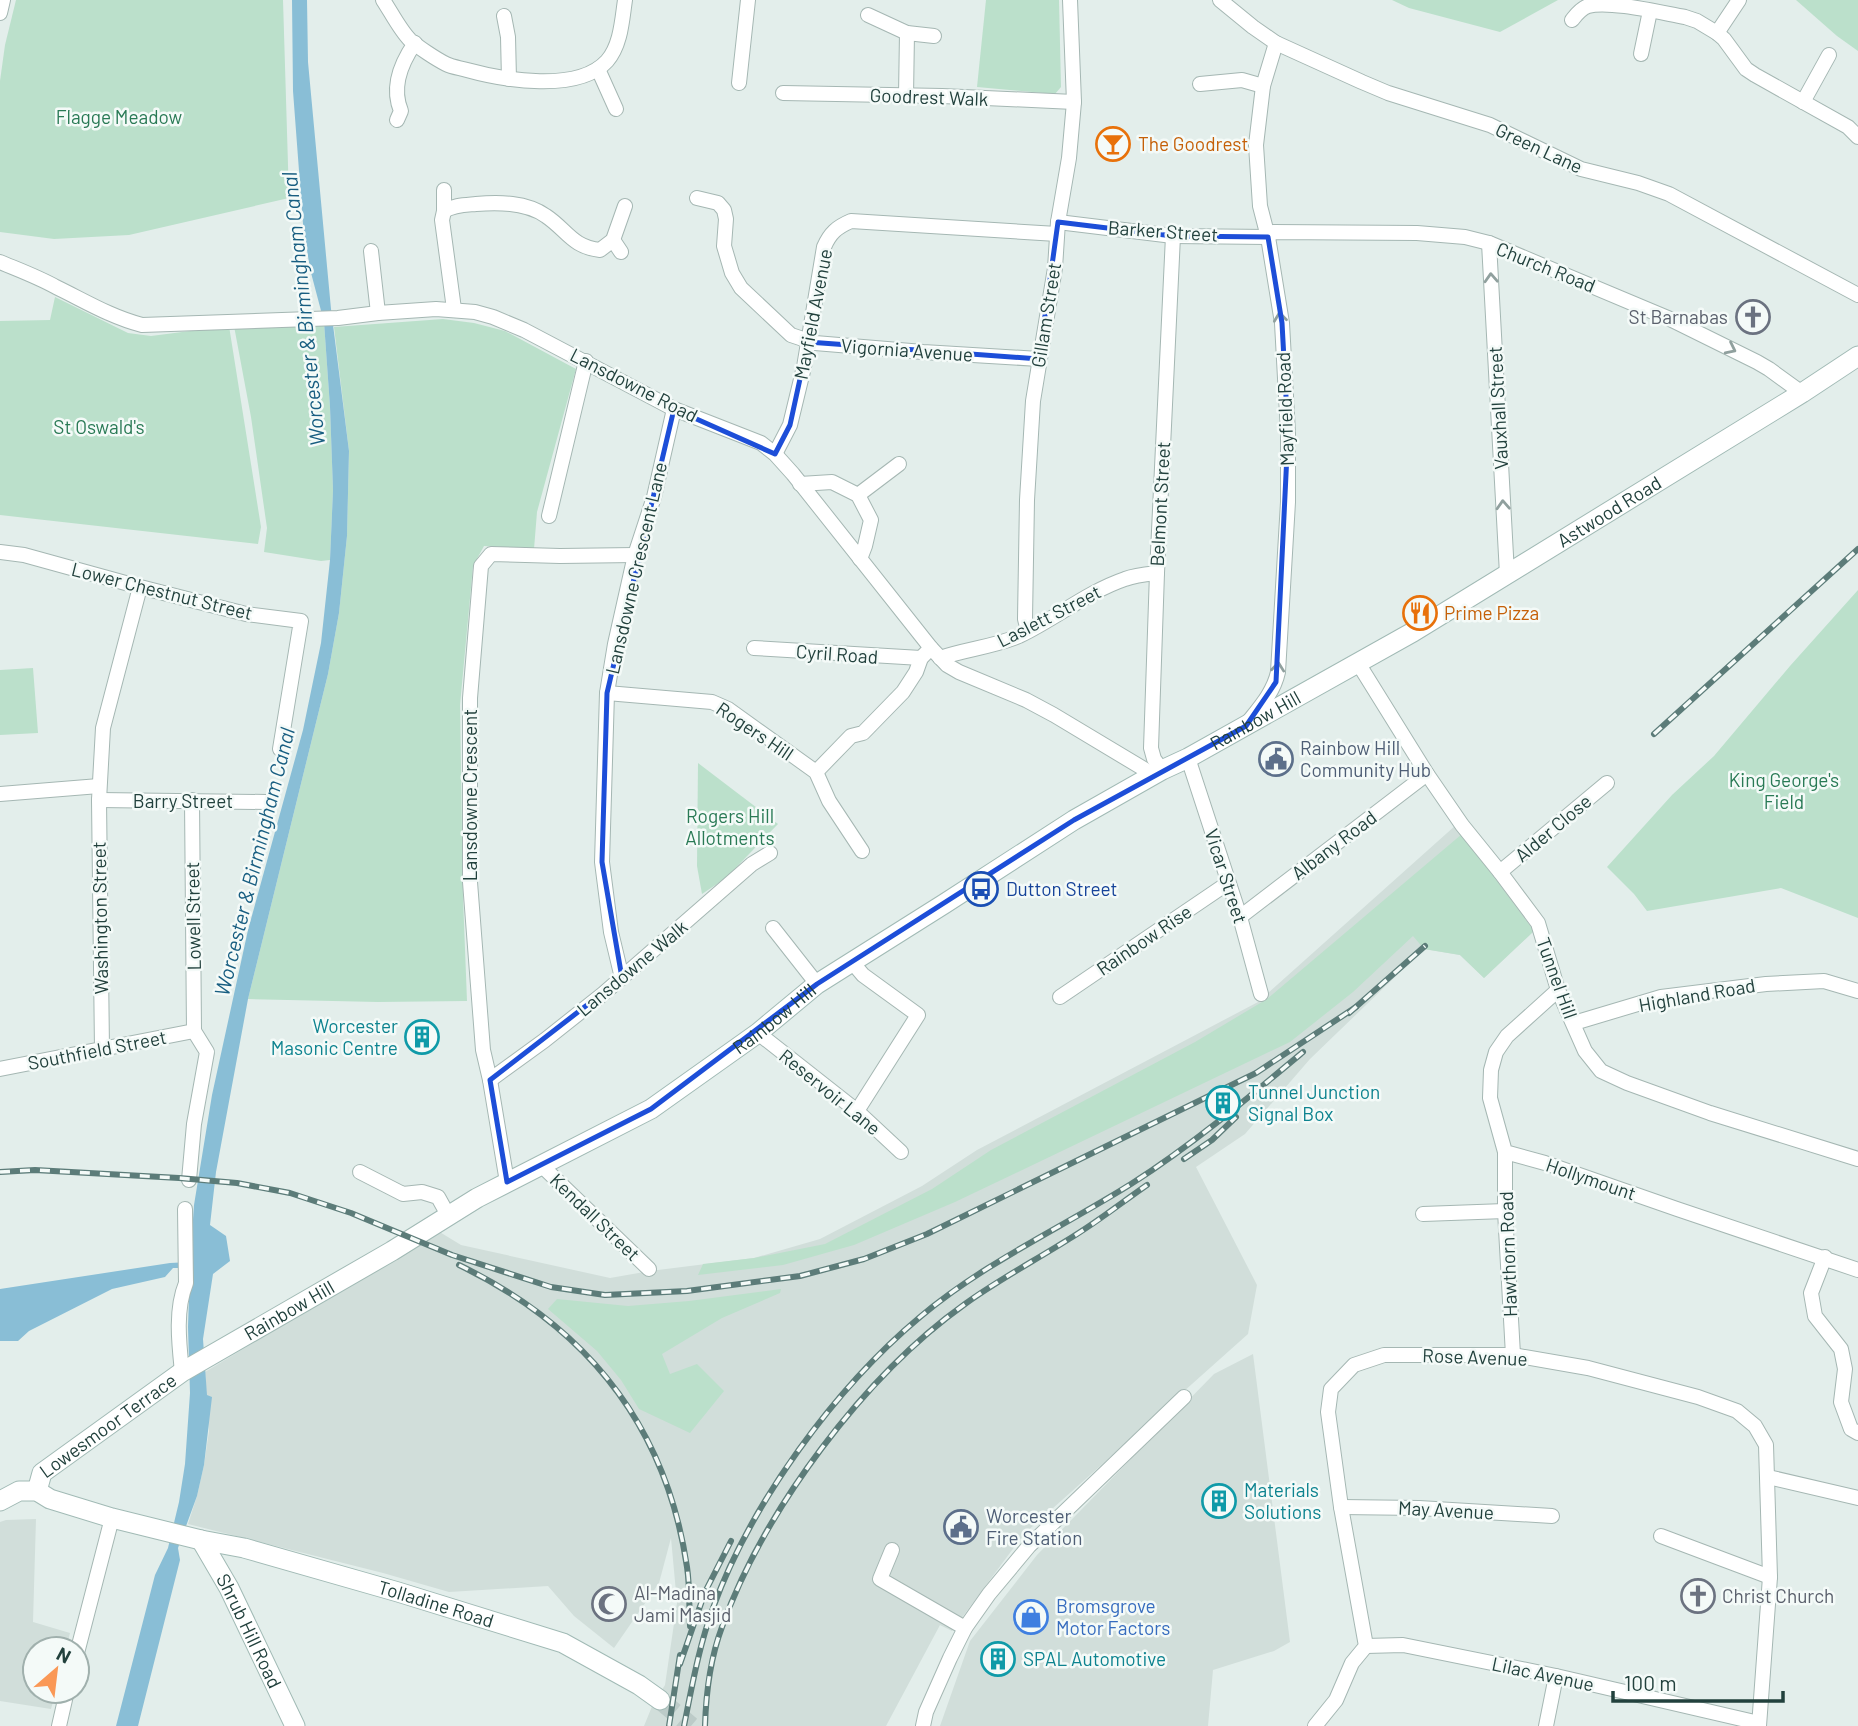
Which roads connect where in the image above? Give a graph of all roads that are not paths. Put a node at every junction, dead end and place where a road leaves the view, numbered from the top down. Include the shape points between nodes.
1 (4, 0) edge
2 (383, 0) edge
3 (625, 0) edge
4 (748, 0) edge
5 (1070, 0) edge
6 (1220, 0) edge
7 (1739, 0) edge
8 (1650, 11) junction
9 (0, 13) edge
10 (868, 15) dead end
11 (504, 16) dead end
12 (1572, 20) dead end
13 (907, 33) junction
14 (1717, 33) junction
15 (934, 36) dead end
16 (415, 43) junction
17 (1276, 43) junction
18 (1641, 54) dead end
19 (1829, 55) dead end
20 (597, 69) junction
21 (509, 79) junction
22 (739, 83) dead end
23 (1200, 84) dead end
24 (1263, 86) junction
25 (783, 93) dead end
26 (906, 96) junction
27 (1074, 102) junction
28 (1803, 102) junction
29 (616, 109) dead end
30 (397, 120) dead end
31 (1858, 138) edge
32 (444, 190) dead end
33 (698, 198) dead end
34 (625, 206) dead end
35 (444, 211) junction
36 (1058, 228) junction
37 (1173, 236) junction
38 (1268, 237) junction
39 (1489, 243) junction
40 (371, 251) dead end
41 (0, 262) edge
42 (1858, 295) edge
43 (454, 309) junction
44 (378, 313) junction
45 (808, 342) junction
46 (1858, 356) edge
47 (1039, 359) junction
48 (586, 361) junction
49 (1801, 393) junction
50 (674, 409) junction
51 (775, 454) junction
52 (899, 464) dead end
53 (800, 484) junction
54 (858, 495) junction
55 (549, 516) dead end
56 (0, 552) edge
57 (635, 555) junction
58 (860, 559) junction
59 (1157, 573) junction
60 (1507, 573) junction
61 (140, 587) junction
62 (1028, 631) junction
63 (754, 649) dead end
64 (931, 655) junction
65 (1358, 663) junction
66 (607, 693) junction
67 (1246, 726) junction
68 (281, 748) dead end
69 (1188, 758) junction
70 (816, 772) junction
71 (1158, 772) junction
72 (1427, 774) junction
73 (1606, 783) dead end
74 (99, 793) junction
75 (0, 794) edge
76 (192, 800) junction
77 (266, 802) dead end
78 (862, 851) dead end
79 (770, 852) dead end
80 (1500, 872) junction
81 (1228, 883) junction
82 (1240, 917) junction
83 (774, 928) dead end
84 (852, 962) junction
85 (622, 978) junction
86 (817, 984) junction
87 (1558, 990) junction
88 (1858, 991) edge
89 (1261, 994) dead end
90 (1059, 997) dead end
91 (1574, 1023) junction
92 (194, 1031) junction
93 (758, 1033) junction
94 (102, 1050) junction
95 (0, 1069) edge
96 (490, 1080) junction
97 (857, 1111) junction
98 (901, 1152) dead end
99 (1506, 1152) junction
100 (1858, 1159) edge
101 (541, 1165) junction
102 (360, 1172) dead end
103 (189, 1180) dead end
104 (507, 1182) junction
105 (185, 1209) dead end
106 (1505, 1211) junction
107 (448, 1214) junction
108 (1423, 1214) dead end
109 (1825, 1257) junction
110 (649, 1269) dead end
111 (1858, 1269) edge
112 (1513, 1355) junction
113 (185, 1370) junction
114 (1184, 1397) dead end
115 (1858, 1433) edge
116 (1768, 1477) junction
117 (37, 1491) junction
118 (1858, 1498) edge
119 (0, 1501) edge
120 (1341, 1507) junction
121 (1552, 1516) dead end
122 (112, 1518) junction
123 (1661, 1536) dead end
124 (196, 1539) junction
125 (892, 1550) dead end
126 (1770, 1577) junction
127 (965, 1628) junction
128 (82, 1635) edge
129 (1366, 1646) junction
130 (1556, 1676) junction
131 (660, 1700) tunnel mouth
132 (64, 1705) edge
133 (1759, 1724) edge
134 (59, 1726) edge
135 (295, 1726) edge
136 (923, 1726) edge
137 (1315, 1726) edge
138 (1546, 1726) edge

1 - 9 street
2 - 16 street
3 - 20 street via 617,45
4 - 22 street
5 - 27 street, Gillam Street
6 - 17 street, Green Lane
7 - 14 street
8 - 12 street via 1595,4
8 - 14 street via 1697,21
8 - 18 street
10 - 13 street
11 - 21 street
13 - 15 street
13 - 26 street
14 - 28 street via 1746,69
16 - 21 street via 447,64
16 - 30 street via 397,82 401,111
17 - 24 street, Mayfield Road
17 - 42 street, Green Lane via 1388,93 1490,125 1581,169 1669,194
19 - 28 street
20 - 21 street via 554,80
20 - 29 street
23 - 24 street via 1242,80
24 - 38 street, Mayfield Road via 1256,145 1260,206
25 - 26 street, Goodrest Walk
26 - 27 street, Goodrest Walk
27 - 36 street, Gillam Street
28 - 31 street via 1848,127
32 - 35 street
33 - 45 street, Vigornia Avenue via 718,203 724,210 724,246 741,288 791,335
34 - 35 street via 617,246 600,250 587,249 546,216 522,205 486,203
35 - 43 street
36 - 37 street, Barker Street
36 - 45 street, Mayfield Avenue via 851,221 839,226 824,247
36 - 47 street, Gillam Street
37 - 38 street, Barker Street
37 - 59 street, Belmont Street
38 - 39 street, Church Road via 1273,232 1417,233
67 -> 38 street, Mayfield Road via 1271,692 1278,672 1288,502 1282,323
39 -> 49 street, Church Road via 1670,319 1757,362
60 -> 39 street, Vauxhall Street
40 - 44 street
41 - 44 street, Lansdowne Road via 142,326
43 - 44 street, Lansdowne Road
43 - 48 street, Lansdowne Road via 493,317
45 - 47 street, Vigornia Avenue
45 - 51 street, Mayfield Avenue via 790,425
46 - 49 main road, Astwood Road
47 - 62 street, Gillam Street via 1027,500 1024,619
48 - 50 street, Lansdowne Road
48 - 55 street
49 - 60 main road, Astwood Road
50 - 51 street, Lansdowne Road via 761,443
50 - 57 street, Lansdowne Crescent Lane
51 - 53 street, Lansdowne Road
52 - 54 street
53 - 54 street via 832,482
53 - 58 street, Lansdowne Road
54 - 58 street via 871,520
56 - 61 street, Lower Chestnut Street
57 - 66 street, Lansdowne Crescent Lane
57 - 96 street, Lansdowne Crescent via 491,554 481,566 470,698 470,882 483,1050
58 - 64 street, Lansdowne Road
59 - 62 street, Laslett Street via 1102,588
59 - 71 street, Belmont Street via 1151,748
60 - 65 main road, Astwood Road
61 - 68 street, Lower Chestnut Street via 246,614 301,621
61 - 74 street, Washington Street via 103,729
62 - 64 street, Laslett Street via 995,645
63 - 64 street, Cyril Road
64 - 70 street via 863,733 851,736
64 - 71 street, Lansdowne Road via 1026,700
65 - 67 main road, Rainbow Hill
65 - 72 street, Tunnel Hill
66 - 70 street, Rogers Hill via 712,702
66 - 85 street, Lansdowne Crescent Lane via 602,862
67 - 69 main road, Rainbow Hill
69 - 71 main road, Rainbow Hill
69 - 81 street, Vicar Street
70 - 78 street via 828,801
71 - 84 main road, Rainbow Hill via 1074,820
72 - 80 street, Tunnel Hill
72 - 82 street, Albany Road
73 - 80 street, Alder Close
74 - 75 street, Barry Street
74 - 76 street, Barry Street
74 - 94 street, Washington Street
76 - 77 street, Barry Street
76 - 92 street, Lowell Street
79 - 85 street, Lansdowne Walk
80 - 87 street, Tunnel Hill via 1538,923
81 - 82 street, Vicar Street
81 - 90 street, Rainbow Rise
82 - 89 street, Vicar Street
83 - 86 street
84 - 86 main road, Rainbow Hill
84 - 97 street via 918,1015
85 - 96 street, Lansdowne Walk
86 - 93 main road, Rainbow Hill
87 - 91 street, Tunnel Hill
87 - 99 street via 1507,1036 1496,1052 1490,1098
88 - 91 street, Highland Road via 1824,981 1766,984 1661,998
91 - 100 street, Tunnel Hill via 1585,1051 1601,1071 1710,1113
92 - 94 street, Southfield Street
92 - 103 street, Lowell Street via 207,1052
93 - 97 street, Reservoir Lane
93 - 101 main road, Rainbow Hill via 651,1109
94 - 95 street, Southfield Street
96 - 104 street, Lansdowne Crescent
97 - 98 street, Reservoir Lane
99 - 106 street, Hawthorn Road
99 - 109 street, Hollymount
101 - 104 main road, Rainbow Hill
101 - 110 street, Kendall Street
102 - 107 street via 403,1194 422,1192 438,1197
104 - 107 main road, Rainbow Hill
105 - 113 street via 186,1283 178,1332
106 - 108 street
106 - 112 street, Hawthorn Road
107 - 113 main road, Rainbow Hill
109 - 111 street, Hollymount
109 - 115 street via 1811,1293 1815,1316 1841,1349 1845,1369 1841,1402 1851,1429
112 - 116 street, Rose Avenue via 1600,1371 1737,1412 1755,1426 1766,1446
112 - 120 street, Rose Avenue via 1384,1355 1354,1365 1331,1389 1328,1412
113 - 117 main road, Lowesmoor Terrace via 42,1473
114 - 127 street via 1029,1546
116 - 118 street
116 - 126 street, Rose Avenue
117 - 119 main road, Lowesmoor Terrace via 19,1491
117 - 122 main road, Tolladine Road
120 - 121 street, May Avenue
120 - 129 street, Rose Avenue
122 - 124 main road, Tolladine Road
122 - 128 street
123 - 126 street
124 - 131 main road, Tolladine Road via 280,1558 563,1643
124 - 135 main road, Shrub Hill Road via 229,1588
125 - 127 street via 880,1579
126 - 133 street, Rose Avenue
127 - 136 street
129 - 130 street, Lilac Avenue via 1404,1644
129 - 137 street via 1352,1663 1336,1700
130 - 133 street, Lilac Avenue
130 - 138 street
132 - 134 street

